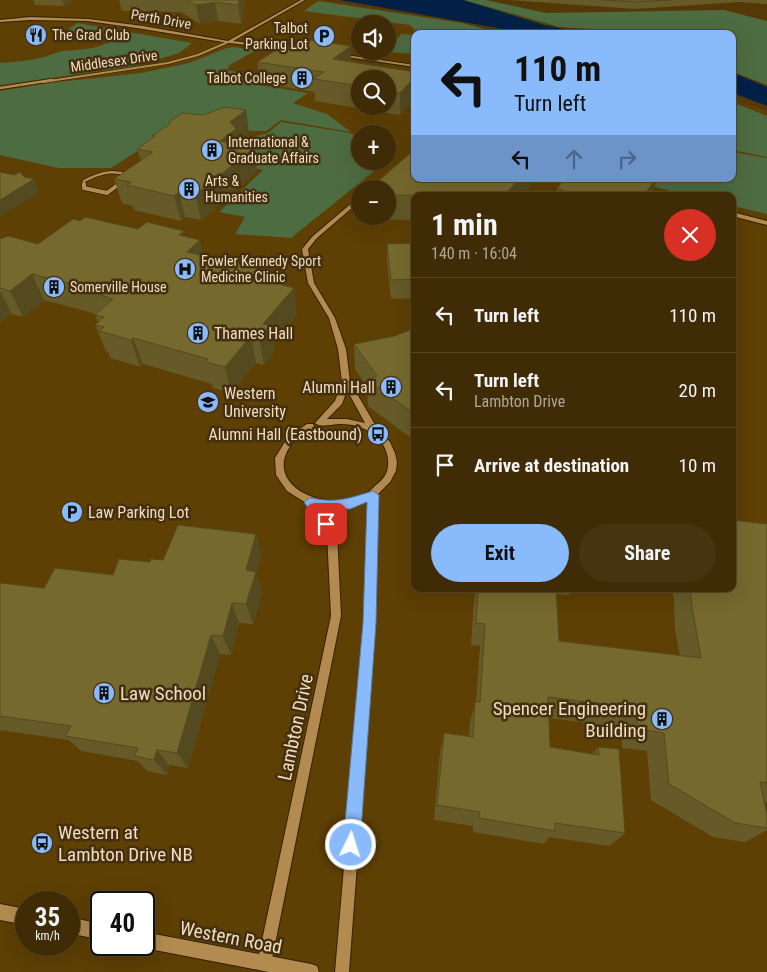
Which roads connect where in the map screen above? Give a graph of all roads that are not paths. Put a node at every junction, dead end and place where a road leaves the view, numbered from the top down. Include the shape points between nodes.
1 (303, 0) edge
2 (0, 21) edge
3 (228, 42) junction
4 (298, 50) edge
5 (337, 55) edge
6 (411, 65) edge
7 (0, 88) edge
8 (631, 190) edge
9 (640, 192) edge
10 (106, 193) joint
11 (351, 206) edge
12 (736, 215) edge
13 (767, 223) edge
14 (346, 382) junction
15 (319, 423) junction
16 (310, 426) joint
17 (373, 430) junction
18 (373, 495) junction
19 (310, 502) junction
20 (0, 912) edge
21 (15, 915) edge
22 (155, 942) edge
23 (264, 964) junction
24 (312, 972) edge
25 (342, 972) edge

1 - 3 street
2 - 3 street, Perth Drive via 63,17 89,19
3 - 4 street
3 - 7 street, Middlesex Drive via 198,56 168,64
5 - 6 street
8 - 9 street
10 - 10 street via 115,188 130,175 102,172 83,183 86,189
11 - 14 street via 305,249 311,283 332,318 342,349
12 - 13 street
14 - 15 street via 339,402
14 - 17 street
15 - 16 street
15 - 17 street via 358,423
16 - 19 street via 288,442 281,453 279,469 285,485
17 - 18 street via 387,442 393,462 389,477
18 - 19 street via 350,504 327,506
18 - 25 street via 370,623
19 - 23 street, Lambton Drive via 332,532 336,616
20 - 21 main road
22 - 23 main road, Western Road
23 - 24 main road, Western Road

